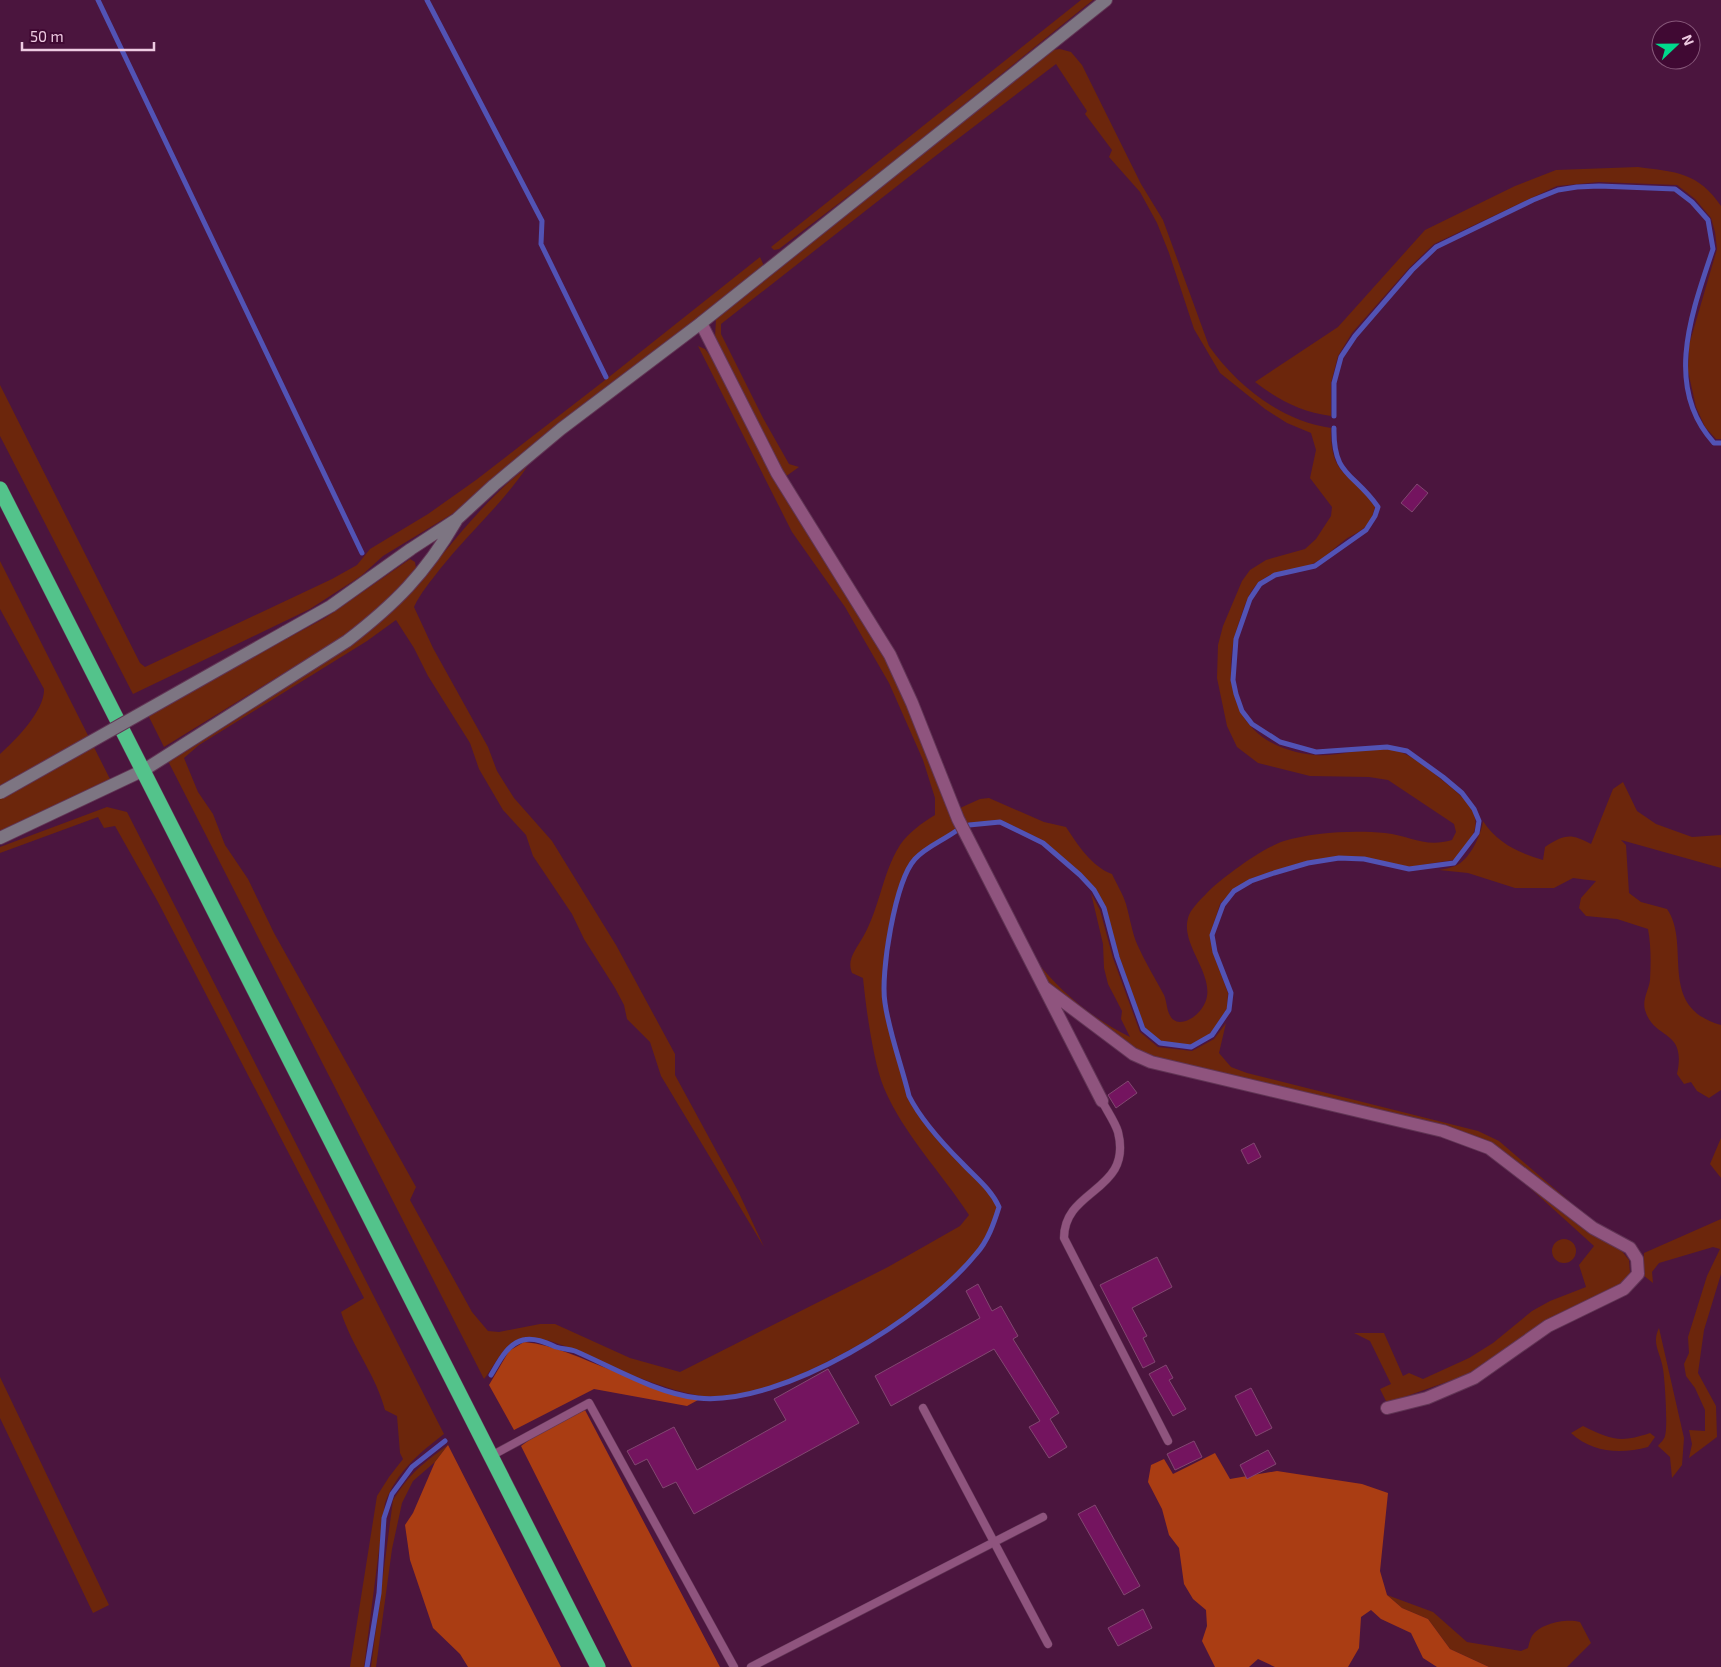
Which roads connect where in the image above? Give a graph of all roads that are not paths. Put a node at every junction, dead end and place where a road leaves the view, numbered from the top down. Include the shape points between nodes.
1 (1106, 0) edge
2 (701, 323) junction
3 (0, 489) edge
4 (458, 519) junction
5 (144, 770) junction
6 (0, 793) edge
7 (0, 838) edge
8 (1044, 987) junction
9 (1102, 1101) joint
10 (923, 1408) dead end
11 (1387, 1408) dead end
12 (1168, 1441) dead end
13 (491, 1456) junction
14 (1043, 1517) dead end
15 (994, 1542) junction
16 (1048, 1644) dead end
17 (598, 1667) edge
18 (734, 1667) edge
19 (751, 1667) edge

1 - 2 street
2 - 4 street via 561,429
2 - 8 street via 777,473 890,655 958,819
3 - 5 highway
4 - 5 street via 436,556 418,578 375,619 347,641
4 - 6 street, bridge via 331,606
5 - 7 street
5 - 13 highway
8 - 9 street
8 - 11 street via 1132,1054 1151,1062 1443,1131 1489,1148 1593,1228 1630,1248 1637,1259 1638,1274 1624,1289 1548,1326 1474,1378 1427,1398
9 - 12 lane via 1118,1131 1120,1161 1112,1176 1071,1211 1064,1226 1064,1238
10 - 15 lane
13 - 17 highway
13 - 18 lane via 589,1403
14 - 15 lane
15 - 16 lane
15 - 19 lane

